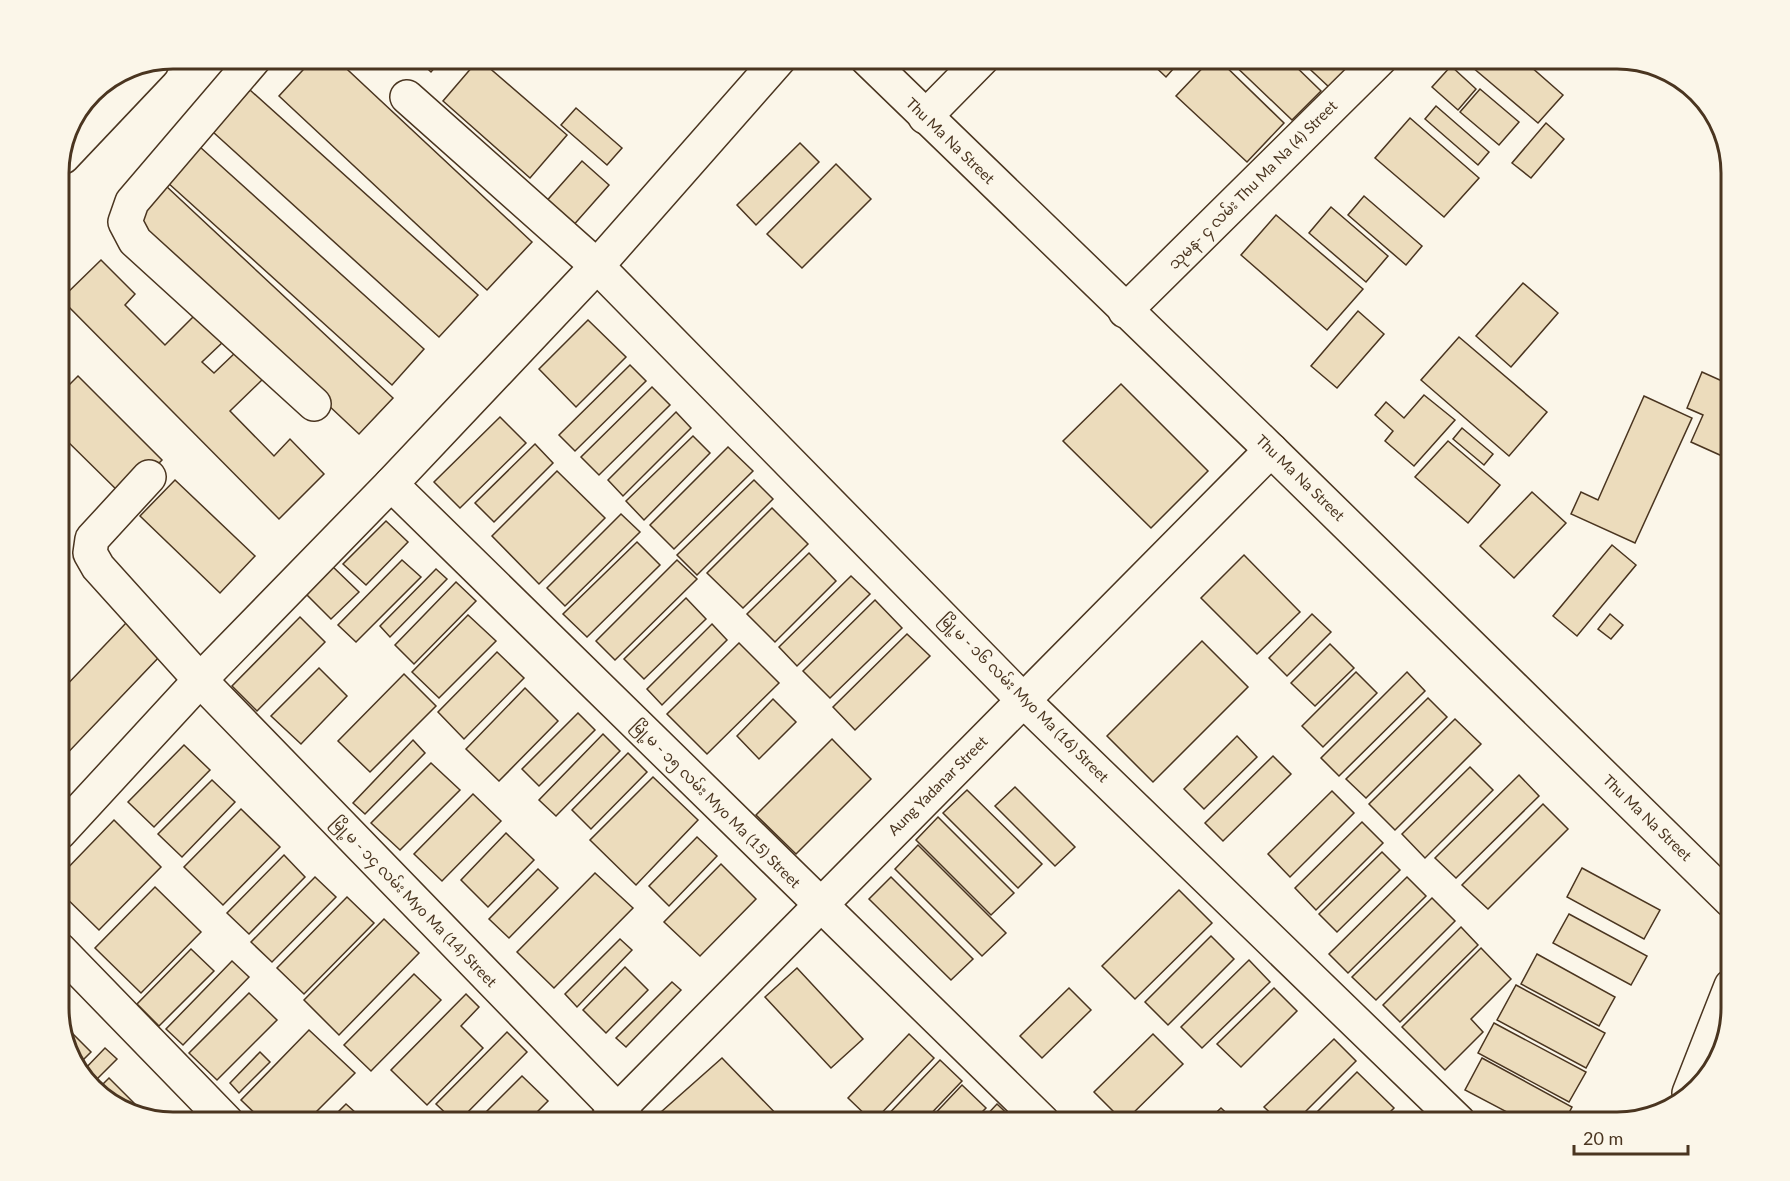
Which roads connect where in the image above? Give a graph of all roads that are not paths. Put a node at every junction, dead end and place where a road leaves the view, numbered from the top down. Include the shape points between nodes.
1 (246, 69) edge
2 (770, 69) edge
3 (877, 69) edge
4 (972, 69) edge
5 (1370, 69) edge
6 (141, 75) edge
7 (407, 97) dead end
8 (925, 117) junction
9 (73, 146) edge
10 (597, 266) junction
11 (1125, 311) junction
12 (314, 404) dead end
13 (1271, 450) junction
14 (149, 477) dead end
15 (391, 484) junction
16 (200, 680) junction
17 (1024, 701) junction
18 (69, 822) edge
19 (1721, 891) edge
20 (820, 906) junction
21 (69, 959) edge
22 (1721, 1012) edge
23 (1696, 1074) edge
24 (216, 1112) edge
25 (610, 1112) edge
26 (624, 1112) edge
27 (1033, 1112) edge
28 (1448, 1112) edge

1 - 12 street via 132,202 125,222 135,241
2 - 10 street
3 - 8 street, Thu Ma Na Street
4 - 8 street
5 - 11 street, သုမန- ၄ လမ်း Thu Ma Na (4) Street
6 - 9 street
7 - 10 street, မြို့မ - ၁၆ လမ်း Myo Ma (16) Street
8 - 11 street, Thu Ma Na Street
10 - 15 street
10 - 17 street, မြို့မ - ၁၆ လမ်း Myo Ma (16) Street
11 - 13 street, Thu Ma Na Street
13 - 17 street, Aung Yadanar Street
13 - 19 street, Thu Ma Na Street
14 - 16 street, မြို့မ - ၁၄ လမ်း Myo Ma (14) Street via 92,539 90,553 98,567
15 - 16 street
15 - 20 street, မြို့မ - ၁၅ လမ်း Myo Ma (15) Street
16 - 18 street
16 - 25 street, မြို့မ - ၁၄ လမ်း Myo Ma (14) Street
17 - 20 street, Aung Yadanar Street
17 - 28 street, မြို့မ - ၁၆ လမ်း Myo Ma (16) Street
20 - 26 street, Aung Yadanar Street
20 - 27 street, မြို့မ - ၁၅ လမ်း Myo Ma (15) Street
21 - 24 street
22 - 23 street

